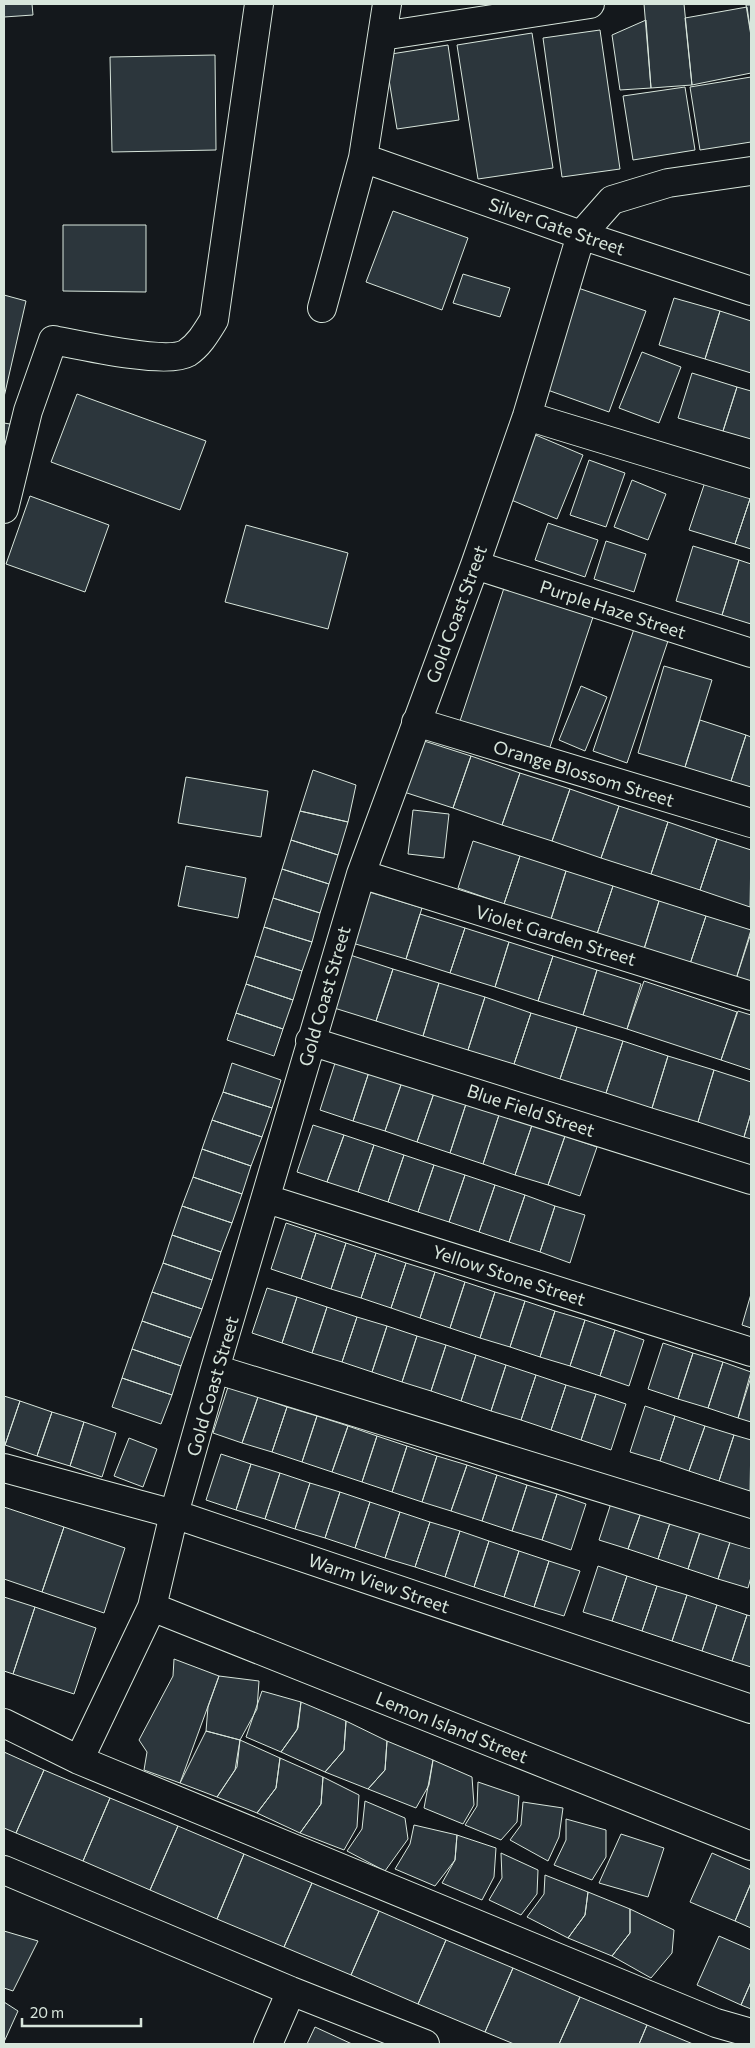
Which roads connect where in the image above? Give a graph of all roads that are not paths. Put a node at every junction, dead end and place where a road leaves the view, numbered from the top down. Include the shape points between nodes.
1 (258, 4) edge
2 (387, 4) edge
3 (590, 4) edge
4 (382, 36) junction
5 (363, 158) junction
6 (751, 171) edge
7 (581, 235) junction
8 (751, 291) edge
9 (322, 308) dead end
10 (527, 416) junction
11 (751, 484) edge
12 (4, 509) edge
13 (475, 565) junction
14 (751, 653) edge
15 (416, 722) junction
16 (751, 823) edge
17 (361, 874) junction
18 (751, 996) edge
19 (310, 1041) junction
20 (751, 1180) edge
21 (267, 1199) junction
22 (751, 1352) edge
23 (216, 1369) junction
24 (4, 1468) edge
25 (174, 1514) junction
26 (751, 1534) edge
27 (152, 1607) junction
28 (751, 1709) edge
29 (4, 1723) edge
30 (79, 1760) junction
31 (751, 1846) edge
32 (4, 1870) edge
33 (291, 1991) junction
34 (751, 2033) edge
35 (268, 2044) edge
36 (425, 2044) edge

1 - 12 street via 214,320 203,338 185,354 161,357 53,340 28,411
2 - 4 street
3 - 4 street
4 - 5 street
5 - 7 street, Silver Gate Street
5 - 9 street
6 - 7 street via 668,183 612,200
7 - 8 street, Silver Gate Street
7 - 10 street, Gold Coast Street
10 - 11 street
10 - 13 street, Gold Coast Street
13 - 14 street, Purple Haze Street
13 - 15 street, Gold Coast Street
15 - 16 street, Orange Blossom Street
15 - 17 street, Gold Coast Street
17 - 18 street, Violet Garden Street
17 - 19 street, Gold Coast Street
19 - 20 street, Blue Field Street
19 - 21 street, Gold Coast Street
21 - 22 street, Yellow Stone Street
21 - 23 street, Gold Coast Street
23 - 25 street, Gold Coast Street
23 - 26 street
24 - 25 street, Warm View Street
25 - 27 street, Gold Coast Street
25 - 28 street, Warm View Street
27 - 30 street, Gold Coast Street
27 - 31 street, Lemon Island Street
29 - 30 street
30 - 34 street via 716,2023
32 - 33 street
33 - 35 street
33 - 36 street

